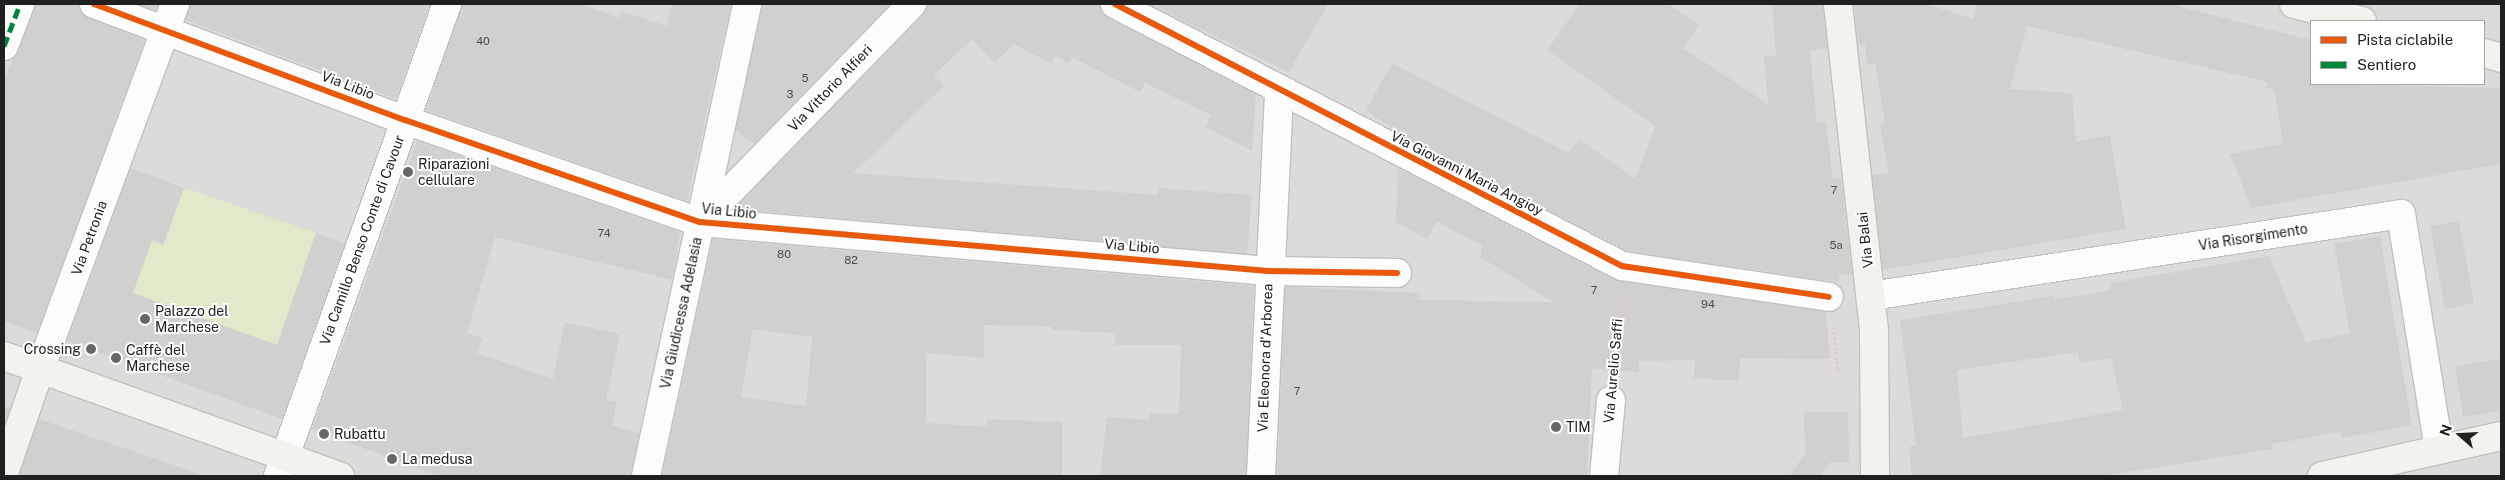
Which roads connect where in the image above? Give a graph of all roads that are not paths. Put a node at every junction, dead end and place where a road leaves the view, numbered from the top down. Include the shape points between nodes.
1 (20, 4) edge
2 (94, 4) edge
3 (447, 4) edge
4 (747, 4) edge
5 (912, 4) edge
6 (1115, 4) edge
7 (1838, 4) edge
8 (2294, 4) edge
9 (171, 16) edge
10 (2358, 20) edge
11 (4, 46) edge
12 (2485, 53) edge
13 (2501, 58) edge
14 (1279, 90) junction
15 (405, 120) junction
16 (714, 158) junction
17 (747, 173) junction
18 (700, 222) junction
19 (1268, 270) junction
20 (1397, 273) dead end
21 (1871, 296) junction
22 (1829, 297) road end
23 (4, 356) edge
24 (40, 369) junction
25 (1611, 400) road end
26 (2501, 436) edge
27 (2439, 448) junction
28 (282, 467) edge
29 (4, 472) edge
30 (340, 476) edge
31 (646, 476) edge
32 (1261, 476) edge
33 (1604, 476) edge
34 (1875, 476) edge
35 (2322, 476) edge

1 - 11 street
2 - 9 street, Via Libio
3 - 15 street, Via Camillo Benso Conte di Cavour
4 - 16 street, Via Giudicessa Adelasia
5 - 17 street, Via Vittorio Alfieri
6 - 14 street, Via Giovanni Maria Angioy
7 - 21 street, Via Balai
8 - 10 street
9 - 15 street, Via Libio
9 - 24 street, Via Petronia
12 - 13 street
14 - 19 street, Via Eleonora d'Arborea
14 - 22 street, Via Giovanni Maria Angioy via 1622,266
15 - 18 street, Via Libio
15 - 28 street, Via Camillo Benso Conte di Cavour
16 - 17 street
16 - 18 street, Via Giudicessa Adelasia
17 - 18 street, Via Vittorio Alfieri
18 - 19 street, Via Libio
18 - 31 street, Via Giudicessa Adelasia
19 - 20 street, Via Libio
19 - 32 street, Via Eleonora d'Arborea
21 - 27 street, Via Risorgimento via 2401,214
21 - 34 street, Via Balai
23 - 24 street
24 - 28 street
24 - 29 street, Via Petronia
25 - 33 street, Via Aurelio Saffi
26 - 27 street
27 - 35 street
28 - 30 street

